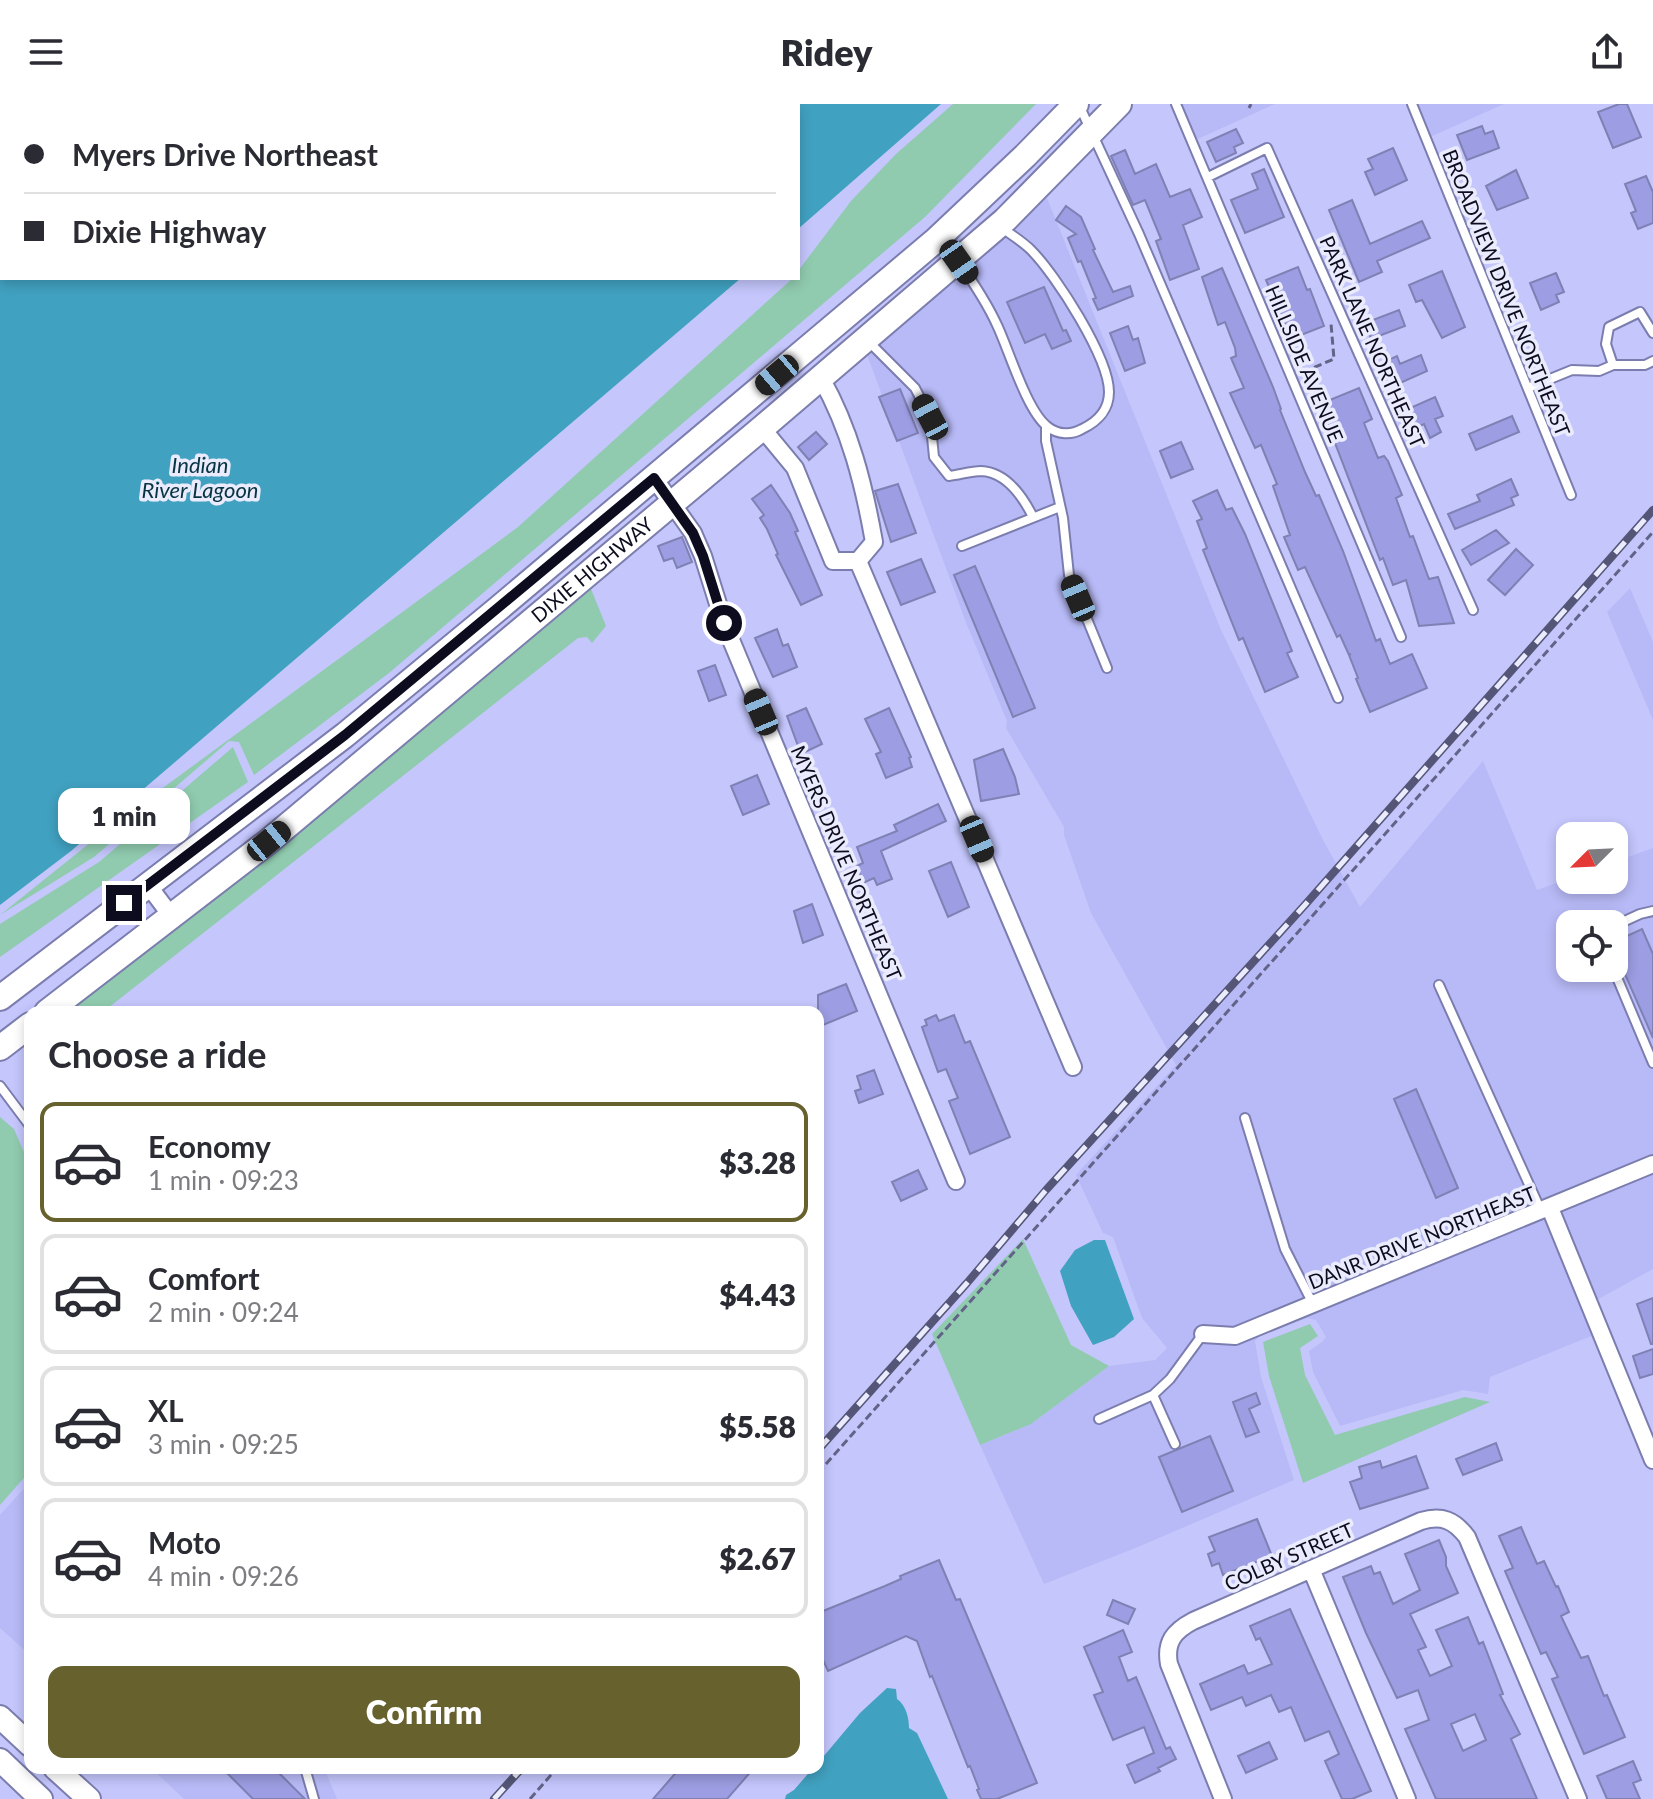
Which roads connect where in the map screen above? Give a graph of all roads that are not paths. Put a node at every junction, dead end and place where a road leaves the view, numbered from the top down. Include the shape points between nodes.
1 (1077, 104) edge
2 (1119, 104) edge
3 (1176, 104) edge
4 (1412, 104) edge
5 (1092, 133) junction
6 (1208, 177) junction
7 (999, 225) junction
8 (936, 240) junction
9 (959, 262) junction
10 (1653, 333) edge
11 (867, 340) junction
12 (1653, 361) edge
13 (1613, 365) junction
14 (821, 378) junction
15 (1528, 388) junction
16 (1046, 426) junction
17 (762, 428) junction
18 (654, 478) junction
19 (1571, 495) dead end
20 (673, 503) junction
21 (1060, 507) junction
22 (1033, 517) junction
23 (962, 546) dead end
24 (858, 561) junction
25 (1473, 610) dead end
26 (1401, 637) dead end
27 (1107, 668) dead end
28 (1338, 698) dead end
29 (148, 885) junction
30 (1653, 911) edge
31 (172, 917) junction
32 (1628, 920) edge
33 (1619, 982) edge
34 (1439, 985) dead end
35 (0, 998) edge
36 (55, 1006) edge
37 (24, 1030) edge
38 (0, 1048) edge
39 (1653, 1063) edge
40 (1073, 1067) dead end
41 (0, 1086) edge
42 (24, 1118) edge
43 (1245, 1118) dead end
44 (1653, 1164) edge
45 (956, 1181) dead end
46 (1546, 1210) junction
47 (1313, 1305) junction
48 (1203, 1334) joint
49 (1153, 1395) junction
50 (1099, 1419) dead end
51 (1175, 1444) dead end
52 (1653, 1460) edge
53 (1311, 1569) junction
54 (0, 1717) edge
55 (24, 1739) edge
56 (0, 1760) edge
57 (62, 1774) edge
58 (307, 1774) edge
59 (41, 1799) edge
60 (89, 1799) edge
61 (314, 1799) edge
62 (1223, 1799) edge
63 (1407, 1799) edge
64 (1578, 1799) edge

1 - 5 lane
1 - 8 main road, DIXIE HIGHWAY
2 - 5 main road, DIXIE HIGHWAY
3 - 6 lane, HILLSIDE AVENUE
4 - 15 lane, BROADVIEW DRIVE NORTHEAST
5 - 7 main road, DIXIE HIGHWAY
5 - 28 lane
6 - 25 lane, PARK LANE NORTHEAST via 1267,148
6 - 26 lane, HILLSIDE AVENUE
7 - 9 main road, DIXIE HIGHWAY
7 - 16 lane via 1032,250 1065,294 1097,350 1110,391 1106,409 1086,428 1058,433
8 - 9 street
8 - 18 main road, DIXIE HIGHWAY
9 - 11 main road, DIXIE HIGHWAY
9 - 16 lane via 996,322 1030,402
10 - 13 lane via 1640,312 1609,327 1606,344
11 - 14 main road, DIXIE HIGHWAY
11 - 22 lane via 915,388 930,417 934,457 949,476 983,471 1007,481
12 - 13 lane
13 - 15 lane via 1599,371 1572,370
14 - 17 main road, DIXIE HIGHWAY
14 - 24 street via 836,404 865,487 874,542
15 - 19 lane, BROADVIEW DRIVE NORTHEAST
16 - 21 lane
17 - 20 main road, DIXIE HIGHWAY
17 - 24 street via 795,468 833,561
18 - 20 street, MYERS DRIVE NORTHEAST
18 - 29 main road, DIXIE HIGHWAY via 345,735
20 - 31 main road, DIXIE HIGHWAY
20 - 45 street, MYERS DRIVE NORTHEAST via 703,556 724,623
21 - 22 lane
21 - 27 lane via 1069,575
22 - 23 lane
24 - 40 street
29 - 31 street
29 - 35 main road, DIXIE HIGHWAY
30 - 32 lane
31 - 36 main road, DIXIE HIGHWAY
33 - 39 lane
34 - 46 lane
37 - 38 main road
41 - 42 lane
43 - 47 lane via 1285,1249
44 - 46 street, DANR DRIVE NORTHEAST
46 - 47 street, DANR DRIVE NORTHEAST
46 - 52 street
47 - 48 street, DANR DRIVE NORTHEAST via 1235,1336
48 - 49 lane
49 - 50 lane
49 - 51 lane
53 - 62 street, COLBY STREET via 1182,1627 1171,1639 1169,1664
53 - 63 street
53 - 64 street, COLBY STREET via 1421,1521 1434,1517 1452,1522 1467,1537
54 - 55 main road
56 - 59 main road
57 - 60 main road
58 - 61 lane

